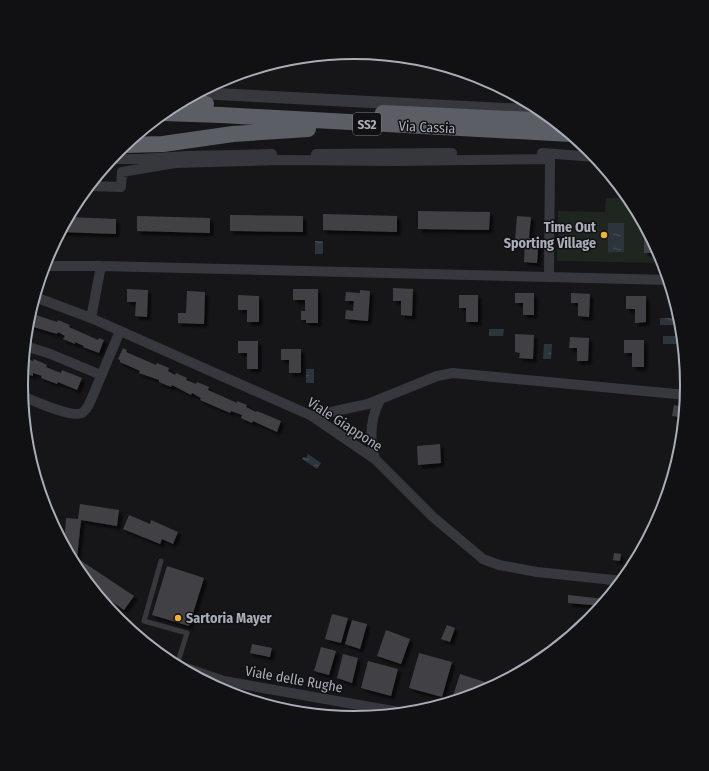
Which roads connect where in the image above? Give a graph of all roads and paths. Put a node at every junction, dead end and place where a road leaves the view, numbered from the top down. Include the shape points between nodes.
1 (216, 91) edge
2 (209, 93) edge
3 (223, 94) junction
4 (190, 103) edge
5 (530, 110) edge
6 (174, 113) edge
7 (545, 121) edge
8 (347, 123) junction
9 (562, 134) edge
10 (134, 145) edge
11 (586, 156) edge
12 (121, 158) edge
13 (96, 186) edge
14 (51, 266) edge
15 (100, 266) junction
16 (549, 277) junction
17 (664, 280) edge
18 (40, 299) edge
19 (90, 318) junction
20 (120, 331) junction
21 (31, 348) edge
22 (101, 375) junction
23 (681, 394) edge
24 (29, 399) edge
25 (380, 400) junction
26 (312, 416) junction
27 (375, 459) junction
28 (161, 561) dead end
29 (617, 580) edge
30 (178, 660) edge
31 (201, 673) edge
32 (387, 710) edge

1 - 3 street
2 - 3 street
3 - 5 street
4 - 7 highway, Via Cassia / SS2
6 - 8 highway, Via Cassia / SS2
8 - 9 highway, Via Cassia / SS2
8 - 10 highway via 337,128 233,134 163,144
11 - 12 street via 550,153 268,154
13 - 16 street via 121,187 122,172 175,164 280,160 550,159
14 - 15 street
15 - 16 street
15 - 19 street
16 - 17 street
18 - 19 street, Viale Giappone
19 - 20 street, Viale Giappone
20 - 22 street
20 - 26 street, Viale Giappone
21 - 22 street
22 - 24 street via 89,404 80,413 60,411
23 - 25 street via 458,373 437,376
25 - 26 street via 355,408
25 - 27 street via 371,424
26 - 27 street, Viale Giappone
27 - 29 street, Viale Giappone via 433,516 483,559 499,565 537,572
28 - 30 lane via 144,621 187,633
31 - 32 street, Viale delle Rughe via 224,681

